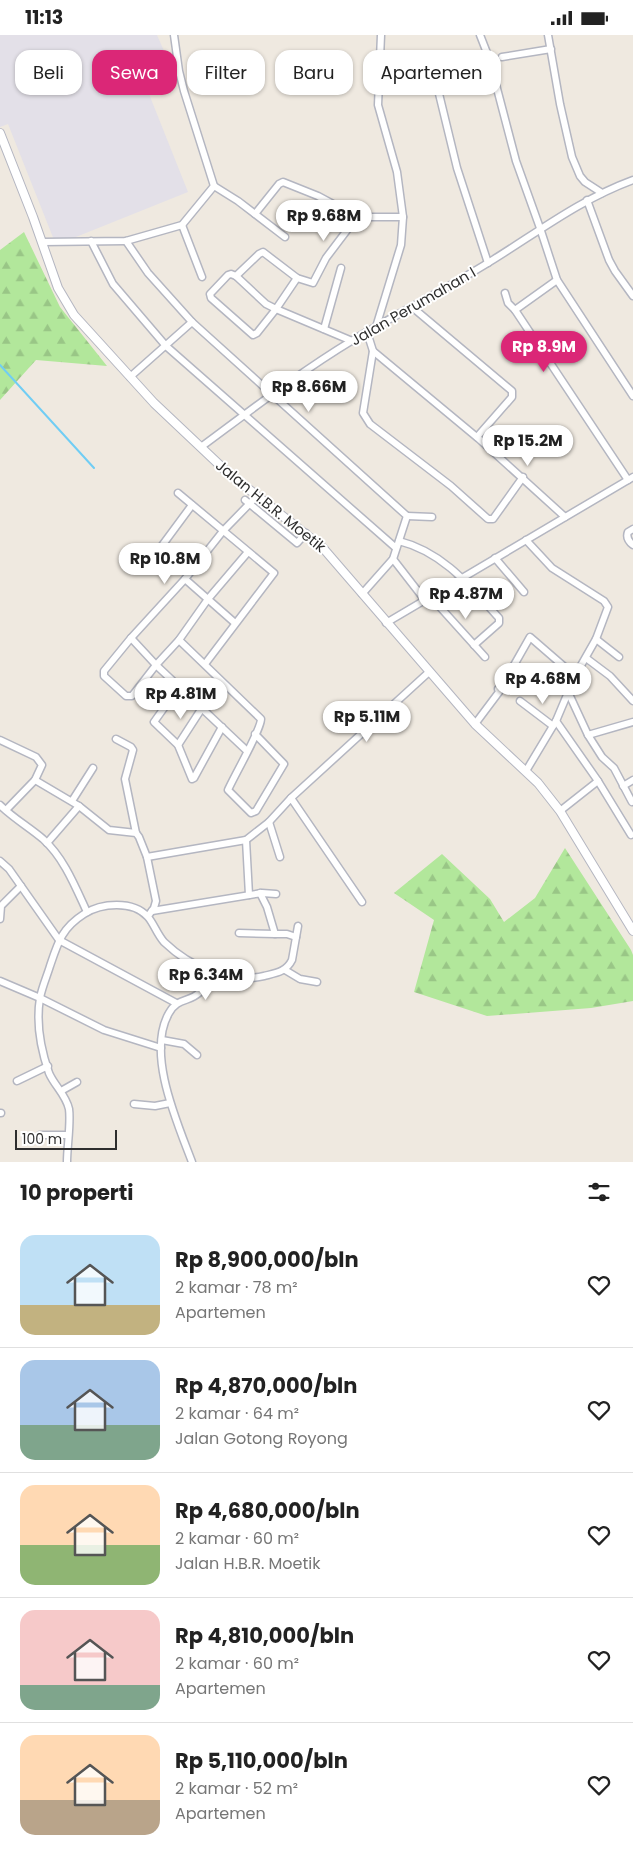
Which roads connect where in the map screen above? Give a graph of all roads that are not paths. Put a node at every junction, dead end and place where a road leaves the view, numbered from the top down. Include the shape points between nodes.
1 (174, 35) edge
2 (381, 35) edge
3 (480, 35) edge
4 (548, 35) edge
5 (550, 49) junction
6 (486, 50) edge
7 (502, 57) dead end
8 (439, 95) edge
9 (498, 95) edge
10 (0, 133) edge
11 (633, 180) edge
12 (214, 186) junction
13 (602, 193) junction
14 (587, 200) junction
15 (255, 214) junction
16 (357, 217) junction
17 (403, 217) junction
18 (182, 225) junction
19 (540, 228) junction
20 (285, 237) dead end
21 (91, 241) junction
22 (126, 241) junction
23 (42, 242) junction
24 (488, 263) junction
25 (341, 268) dead end
26 (236, 276) junction
27 (202, 277) dead end
28 (297, 278) junction
29 (556, 280) junction
30 (505, 293) dead end
31 (633, 296) edge
32 (412, 307) junction
33 (276, 309) junction
34 (515, 310) junction
35 (192, 322) junction
36 (376, 327) junction
37 (324, 329) junction
38 (367, 332) junction
39 (352, 341) junction
40 (166, 346) junction
41 (373, 351) junction
42 (130, 377) junction
43 (272, 393) junction
44 (633, 396) edge
45 (245, 414) junction
46 (477, 437) junction
47 (200, 447) junction
48 (523, 477) junction
49 (630, 479) edge
50 (178, 493) dead end
51 (254, 494) junction
52 (248, 502) junction
53 (192, 505) junction
54 (407, 516) junction
55 (432, 517) dead end
56 (565, 517) junction
57 (633, 529) edge
58 (223, 531) junction
59 (306, 533) junction
60 (526, 540) junction
61 (400, 541) junction
62 (633, 545) edge
63 (396, 548) junction
64 (158, 551) dead end
65 (248, 552) junction
66 (495, 558) junction
67 (393, 559) junction
68 (462, 577) junction
69 (185, 579) junction
70 (524, 592) dead end
71 (362, 594) junction
72 (427, 598) junction
73 (208, 599) junction
74 (235, 623) junction
75 (386, 623) junction
76 (132, 638) junction
77 (596, 639) junction
78 (179, 640) junction
79 (474, 645) junction
80 (485, 657) dead end
81 (586, 657) junction
82 (619, 657) dead end
83 (205, 663) junction
84 (156, 665) junction
85 (429, 672) junction
86 (575, 676) junction
87 (179, 687) junction
88 (569, 694) junction
89 (520, 701) dead end
90 (633, 701) edge
91 (202, 708) junction
92 (633, 722) edge
93 (554, 723) junction
94 (474, 724) junction
95 (222, 727) junction
96 (256, 734) junction
97 (588, 735) junction
98 (0, 739) edge
99 (116, 739) dead end
100 (178, 745) junction
101 (247, 751) junction
102 (93, 769) dead end
103 (526, 771) junction
104 (35, 780) junction
105 (633, 780) edge
106 (598, 781) junction
107 (624, 786) junction
108 (291, 798) junction
109 (72, 801) junction
110 (632, 802) dead end
111 (0, 805) edge
112 (80, 805) junction
113 (6, 810) junction
114 (560, 811) junction
115 (269, 822) junction
116 (136, 833) junction
117 (631, 835) dead end
118 (246, 840) junction
119 (47, 843) junction
120 (147, 857) junction
121 (280, 857) dead end
122 (0, 861) edge
123 (21, 885) junction
124 (260, 893) junction
125 (276, 894) dead end
126 (249, 895) junction
127 (362, 902) dead end
128 (87, 912) junction
129 (150, 914) junction
130 (0, 919) edge
131 (298, 926) dead end
132 (632, 929) edge
133 (239, 933) dead end
134 (275, 934) junction
135 (296, 937) junction
136 (58, 940) junction
137 (285, 970) junction
138 (210, 971) junction
139 (0, 981) edge
140 (317, 982) dead end
141 (40, 997) junction
142 (176, 1003) junction
143 (162, 1040) junction
144 (161, 1048) junction
145 (198, 1055) dead end
146 (48, 1066) junction
147 (16, 1081) dead end
148 (77, 1082) dead end
149 (62, 1091) junction
150 (170, 1103) junction
151 (134, 1104) dead end
152 (40, 1135) dead end
153 (68, 1135) junction
154 (67, 1162) edge
155 (192, 1162) edge

1 - 12 street via 184,91
2 - 17 street via 378,105 397,172
3 - 6 street
4 - 5 street
5 - 7 street
5 - 13 street via 576,170 584,182
8 - 24 street via 457,168
9 - 19 street via 513,153
10 - 23 street, Jalan H.B.R. Moetik
11 - 13 street, Jalan Perumahan I
12 - 15 street
12 - 18 street
13 - 14 street, Jalan Perumahan I
14 - 19 street, Jalan Perumahan I
14 - 31 street via 614,271
15 - 16 street via 282,182 318,196
15 - 20 street
16 - 17 street
16 - 28 street via 326,258 314,282
17 - 36 street via 401,245
18 - 22 street
18 - 27 street
19 - 24 street, Jalan Perumahan I
19 - 29 street
21 - 22 street
21 - 23 street
21 - 40 street via 113,284
22 - 35 street via 144,268
23 - 42 street, Jalan H.B.R. Moetik via 68,307
24 - 32 street, Jalan Perumahan I
25 - 37 street
26 - 28 street via 262,252
26 - 33 street via 266,304
26 - 33 street via 228,275 210,295 252,334 257,333
28 - 33 street
29 - 34 street
29 - 44 street
30 - 34 street
32 - 36 street, Jalan Perumahan I
32 - 46 street via 512,391 512,397
33 - 37 street
34 - 49 street
35 - 40 street
35 - 43 street
36 - 38 street, Jalan Perumahan I
37 - 39 street
38 - 39 street, Jalan Perumahan I
38 - 41 street
39 - 43 street, Jalan Perumahan I
40 - 42 street
40 - 45 street
41 - 46 street
41 - 48 street via 363,410 370,424 490,520
42 - 47 street, Jalan H.B.R. Moetik
43 - 45 street, Jalan Perumahan I
43 - 54 street
45 - 47 street, Jalan Perumahan I
45 - 63 street
46 - 48 street
47 - 51 street, Jalan H.B.R. Moetik
48 - 56 street
49 - 56 street
50 - 53 street
51 - 52 street
51 - 59 street, Jalan H.B.R. Moetik
52 - 58 street
52 - 59 street via 297,543
53 - 58 street
53 - 64 street
54 - 55 street
54 - 61 street
56 - 60 street
57 - 62 street via 627,536
58 - 65 street
58 - 69 street
59 - 71 street, Jalan H.B.R. Moetik via 331,555
60 - 66 street
60 - 77 street via 552,568 607,604
61 - 63 street
61 - 68 street via 436,557
63 - 67 street
65 - 73 street
65 - 74 street via 274,574
66 - 68 street
66 - 70 street
67 - 71 street
67 - 72 street
68 - 72 street
68 - 79 street via 500,621
69 - 73 street
69 - 76 street
71 - 75 street, Jalan H.B.R. Moetik
72 - 75 street
72 - 79 street
73 - 74 street
73 - 78 street
74 - 83 street
75 - 85 street, Jalan H.B.R. Moetik
76 - 84 street
76 - 84 street via 104,671 104,676 130,697
77 - 81 street
77 - 82 street
78 - 83 street
78 - 84 street
79 - 80 street
81 - 86 street
81 - 90 street via 610,676
83 - 96 street via 260,719
84 - 87 street
85 - 94 street, Jalan H.B.R. Moetik
85 - 108 street
86 - 88 street
86 - 94 street via 530,637 499,692
87 - 91 street
87 - 100 street via 154,721
88 - 93 street
88 - 97 street
89 - 93 street
91 - 95 street
91 - 100 street
92 - 97 street
93 - 103 street
93 - 106 street
94 - 103 street, Jalan H.B.R. Moetik
95 - 100 street via 194,779
95 - 101 street
96 - 101 street
96 - 101 street via 284,764 253,813 228,790
97 - 107 street
98 - 104 street via 39,759 42,768
99 - 116 street via 133,750 126,779
102 - 109 street
103 - 114 street, Jalan H.B.R. Moetik
104 - 109 street
104 - 113 street
105 - 107 street
106 - 114 street
106 - 117 street
107 - 110 street
108 - 115 street
108 - 127 street
109 - 112 street
111 - 113 street
112 - 116 street via 110,830
112 - 119 street
113 - 119 street
114 - 132 street, Jalan H.B.R. Moetik
115 - 118 street
115 - 121 street
116 - 120 street
118 - 120 street
118 - 126 street
119 - 128 street via 67,870
120 - 129 street via 156,901
122 - 123 street
123 - 130 street via 1,906
123 - 136 street
124 - 125 street
124 - 126 street
124 - 134 street
126 - 129 street
128 - 129 street via 119,905
128 - 136 street via 69,925
129 - 138 street via 158,935 165,943
131 - 135 street
133 - 134 street
134 - 135 street
135 - 137 street via 292,960
136 - 141 street
136 - 142 street
137 - 138 street via 246,979
137 - 140 street via 300,979
138 - 142 street via 204,987 197,994
139 - 141 street
141 - 144 street via 104,1030
141 - 146 street via 40,1035
142 - 143 street via 166,1019
143 - 144 street
143 - 145 street via 184,1044
144 - 150 street
146 - 147 street
146 - 149 street
148 - 149 street
149 - 153 street via 69,1109
150 - 151 street via 155,1106
150 - 155 street
152 - 153 street
153 - 154 street

